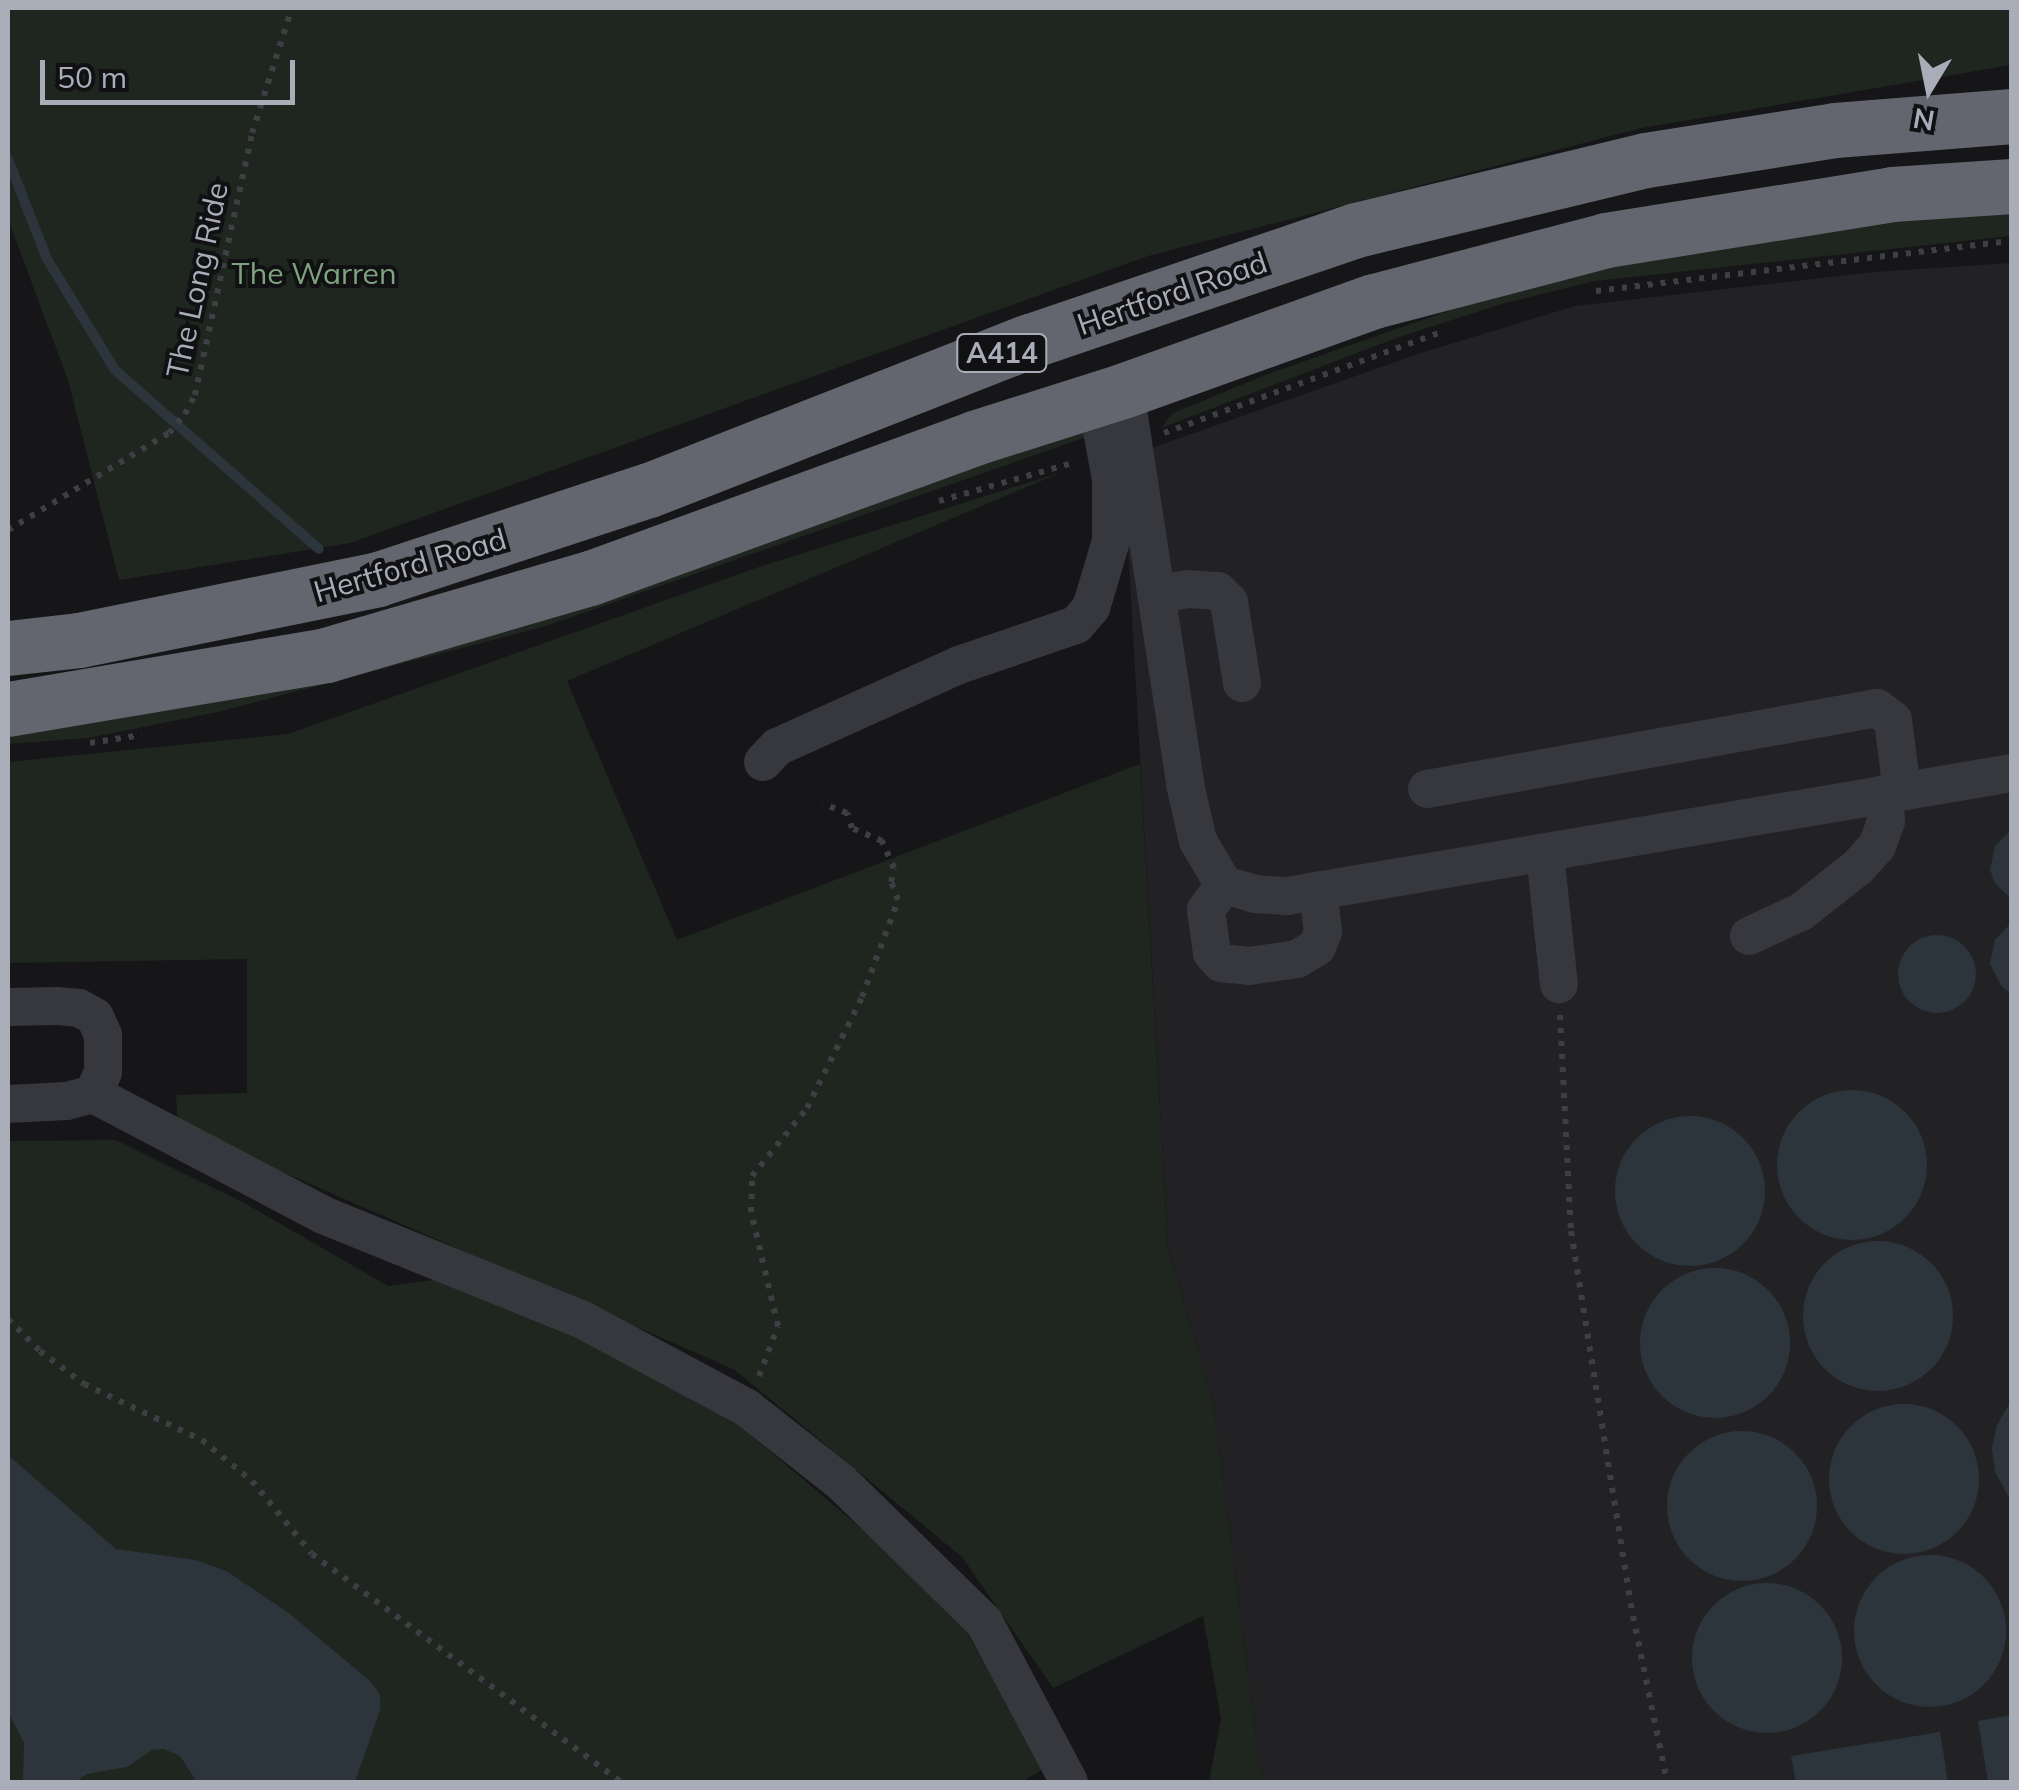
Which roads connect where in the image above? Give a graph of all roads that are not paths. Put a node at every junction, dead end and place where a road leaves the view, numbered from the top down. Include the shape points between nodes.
1 (2012, 116) edge
2 (2012, 186) edge
3 (1110, 394) junction
4 (1120, 447) junction
5 (1157, 594) junction
6 (8, 648) edge
7 (1242, 683) dead end
8 (8, 709) edge
9 (763, 762) dead end
10 (2012, 773) edge
11 (1427, 789) dead end
12 (1892, 793) junction
13 (1545, 854) junction
14 (1224, 884) junction
15 (1318, 890) junction
16 (1750, 936) dead end
17 (1559, 984) road end
18 (8, 1007) edge
19 (93, 1094) junction
20 (8, 1104) edge
21 (1069, 1782) edge

1 - 6 highway, Hertford Road / A414 via 1834,130 1646,160 1356,230 1030,342 649,490 378,579 79,640
2 - 3 highway, Hertford Road / A414 via 1892,194 1606,240 1374,301
3 - 4 lane
3 - 8 highway, Hertford Road / A414 via 590,578 326,655
4 - 5 lane
4 - 9 lane via 1110,541 1096,594 1076,625 959,664 777,747
5 - 7 lane via 1218,591 1229,602
5 - 14 lane via 1198,841
10 - 12 lane
11 - 12 lane via 1877,708 1893,720
12 - 13 lane
12 - 16 lane via 1876,846 1858,867 1801,912
13 - 15 lane
13 - 17 lane
14 - 15 lane via 1254,894
14 - 15 lane via 1206,910 1212,953 1221,962 1249,966 1297,959 1317,947 1323,932
18 - 19 lane via 68,1007 95,1017 104,1072
19 - 20 lane
19 - 21 lane via 324,1215 581,1320 746,1408 841,1482 984,1622

